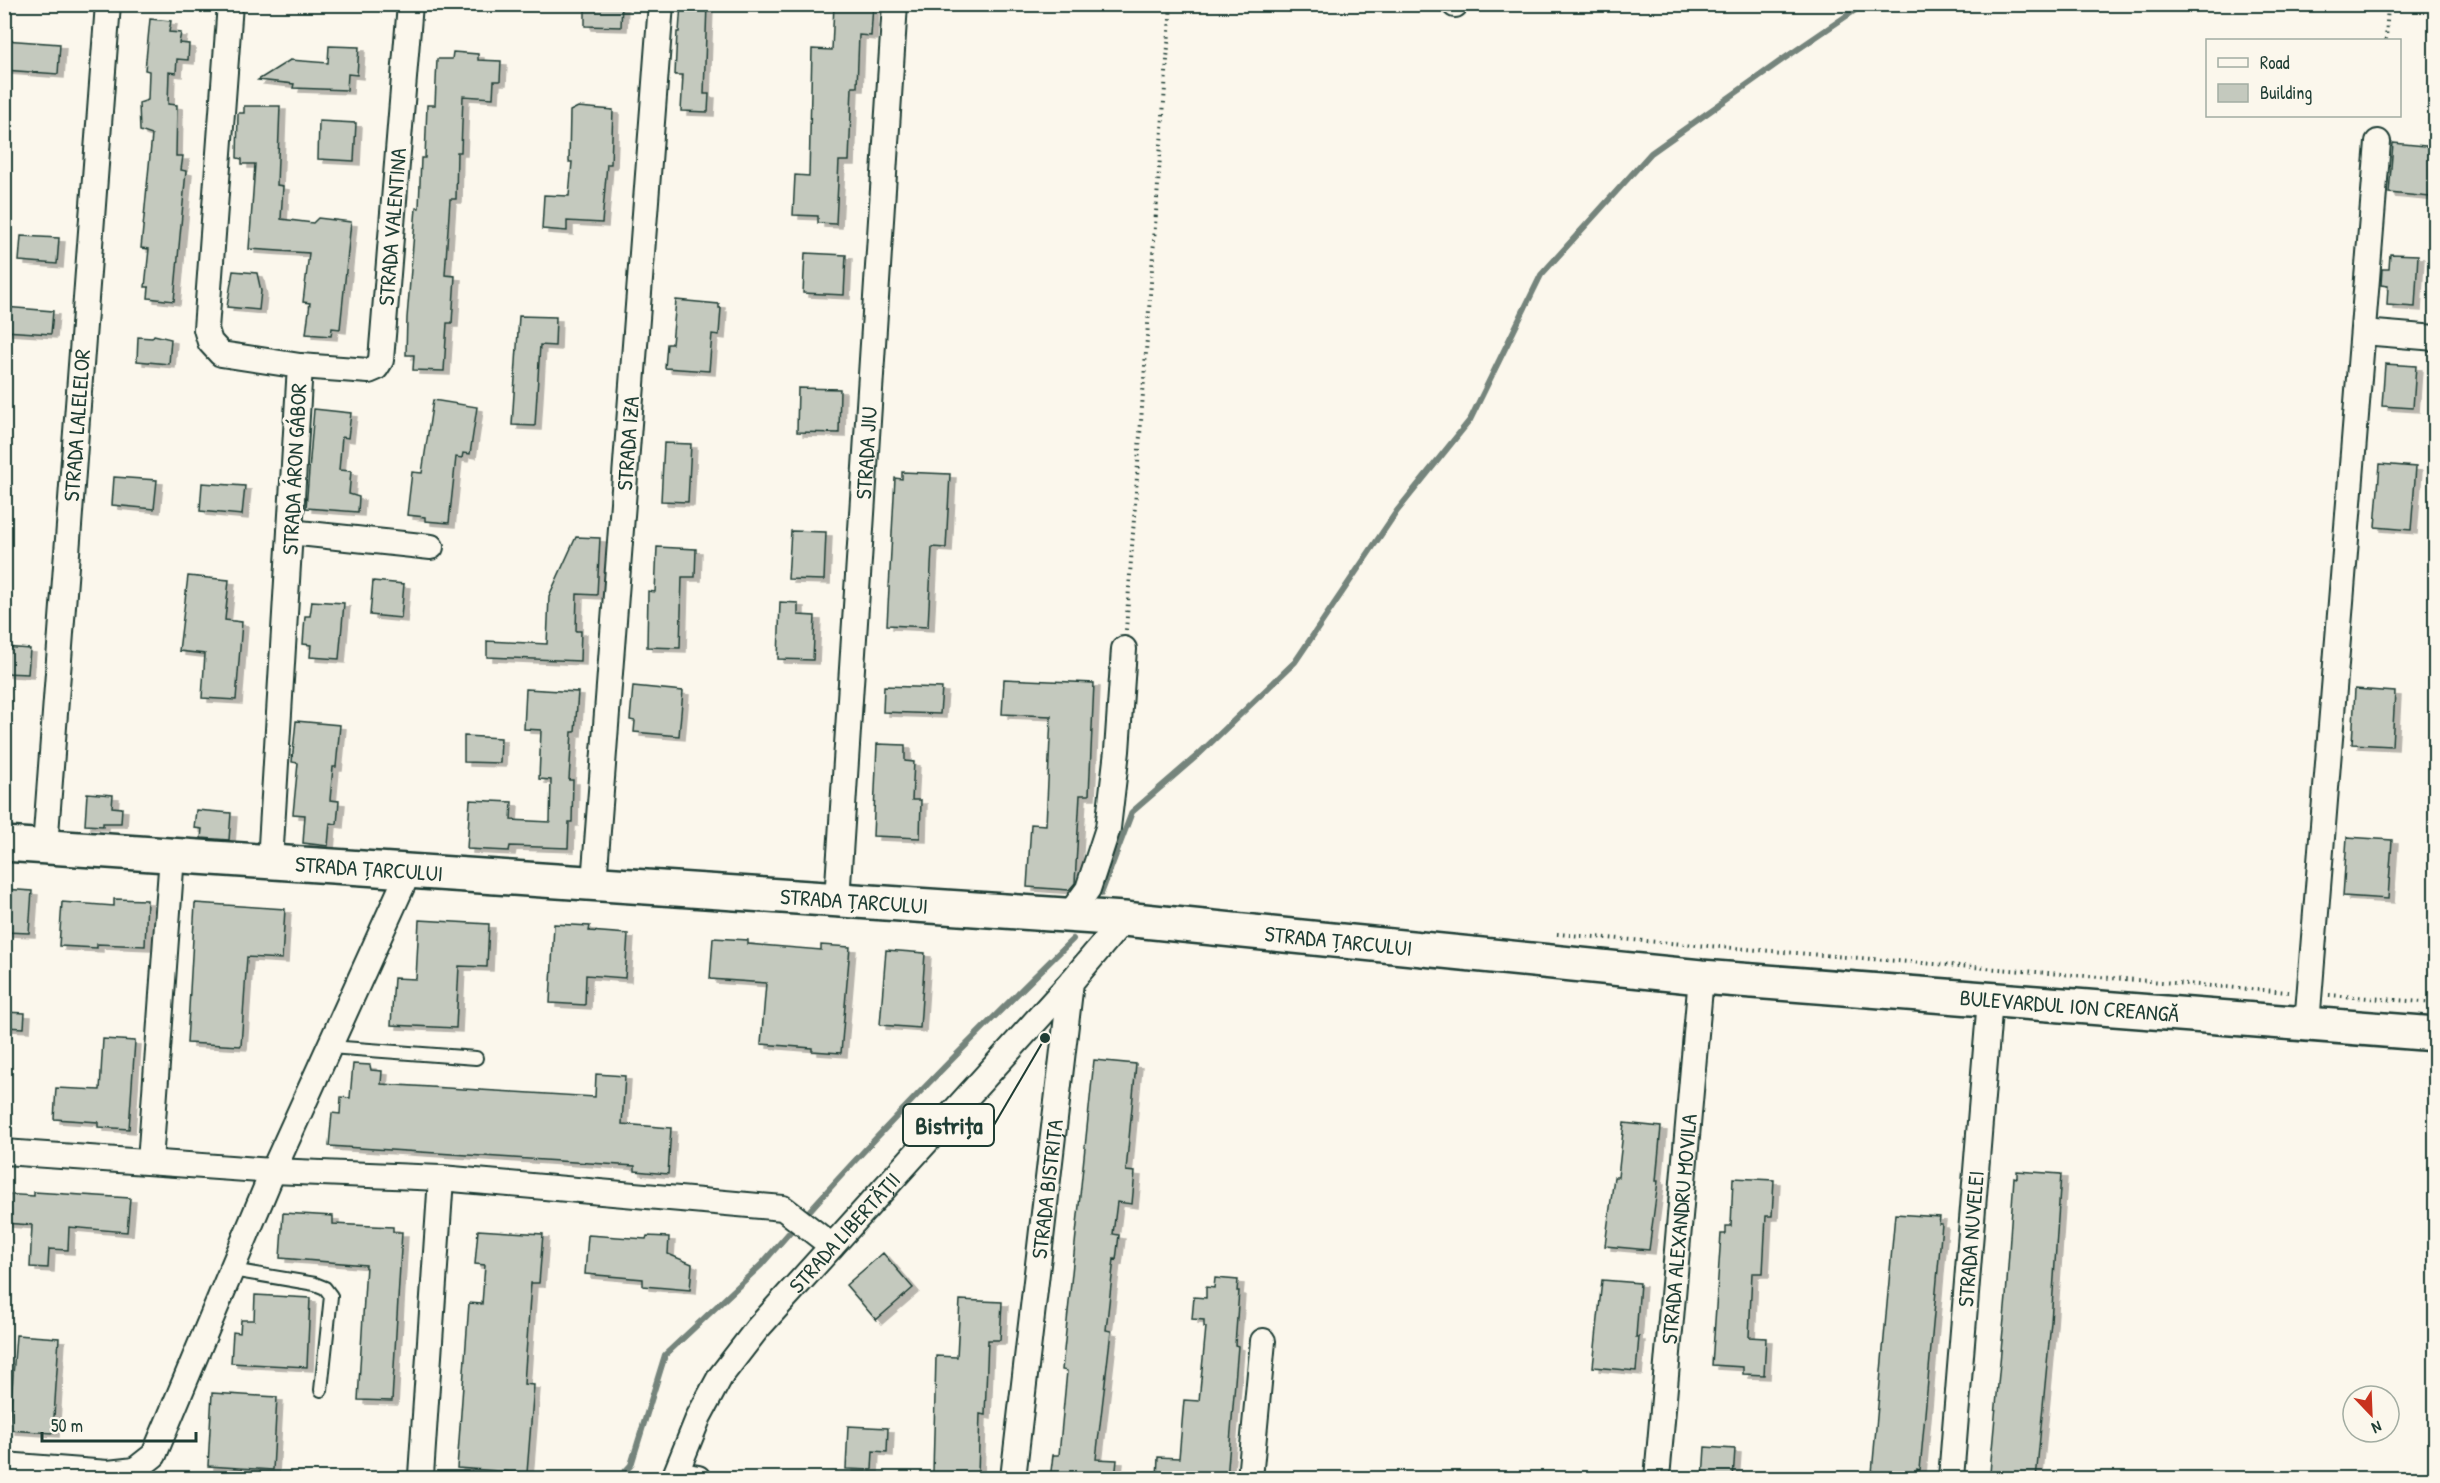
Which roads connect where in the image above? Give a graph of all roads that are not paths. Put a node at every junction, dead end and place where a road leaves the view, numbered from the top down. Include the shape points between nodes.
1 (108, 4) edge
2 (230, 4) edge
3 (410, 4) edge
4 (661, 4) edge
5 (895, 4) edge
6 (2378, 142) dead end
7 (2363, 332) junction
8 (2436, 338) edge
9 (300, 366) junction
10 (290, 532) junction
11 (431, 547) dead end
12 (1124, 649) road end
13 (4, 844) edge
14 (45, 847) junction
15 (172, 855) junction
16 (270, 862) junction
17 (409, 871) junction
18 (594, 884) junction
19 (837, 900) junction
20 (1069, 915) junction
21 (1124, 919) junction
22 (1701, 977) junction
23 (1071, 982) junction
24 (1990, 999) junction
25 (2308, 1009) junction
26 (2436, 1034) edge
27 (330, 1047) junction
28 (476, 1058) dead end
29 (4, 1152) edge
30 (150, 1162) junction
31 (273, 1171) junction
32 (441, 1178) junction
33 (832, 1246) junction
34 (232, 1270) junction
35 (1263, 1341) dead end
36 (321, 1390) dead end
37 (4, 1465) edge
38 (151, 1467) edge
39 (421, 1474) dead end
40 (683, 1477) edge
41 (1013, 1479) edge
42 (1250, 1479) edge
43 (1658, 1479) edge
44 (1951, 1479) edge

1 - 14 street, STRADA LALELELOR
2 - 9 street, STRADA ÁRON GÁBOR via 206,329 210,342 221,354
3 - 9 street, STRADA VALENTINA via 381,360 369,371
4 - 18 street, STRADA IZA
5 - 19 street, STRADA JIU
6 - 7 street
7 - 8 street
7 - 25 street
9 - 10 street, STRADA ÁRON GÁBOR
10 - 11 street
10 - 16 street, STRADA ÁRON GÁBOR
12 - 20 street via 1108,828 1088,889
13 - 14 street, STRADA ȚARCULUI
14 - 15 street, STRADA ȚARCULUI
15 - 16 street, STRADA ȚARCULUI
15 - 30 street
16 - 17 street, STRADA ȚARCULUI
17 - 18 street, STRADA ȚARCULUI
17 - 27 street
18 - 19 street, STRADA ȚARCULUI
19 - 20 street, STRADA ȚARCULUI
20 - 21 street, STRADA ȚARCULUI
21 - 22 street, STRADA ȚARCULUI
21 - 23 street
22 - 24 street, BULEVARDUL ION CREANGĂ
22 - 43 street, STRADA ALEXANDRU MOVILA
23 - 33 street, STRADA LIBERTĂȚII
23 - 41 street, STRADA BISTRIȚA
24 - 25 street, BULEVARDUL ION CREANGĂ
24 - 44 street, STRADA NUVELEI
25 - 26 street, BULEVARDUL ION CREANGĂ
27 - 28 lane
27 - 31 street
29 - 30 street
30 - 31 street
31 - 32 street
31 - 34 street
32 - 33 street via 783,1208
32 - 39 street
33 - 40 street, STRADA LIBERTĂȚII via 757,1329 720,1377 699,1416
34 - 36 lane via 315,1284 331,1296
34 - 38 street
35 - 42 street
37 - 38 street via 108,1473

